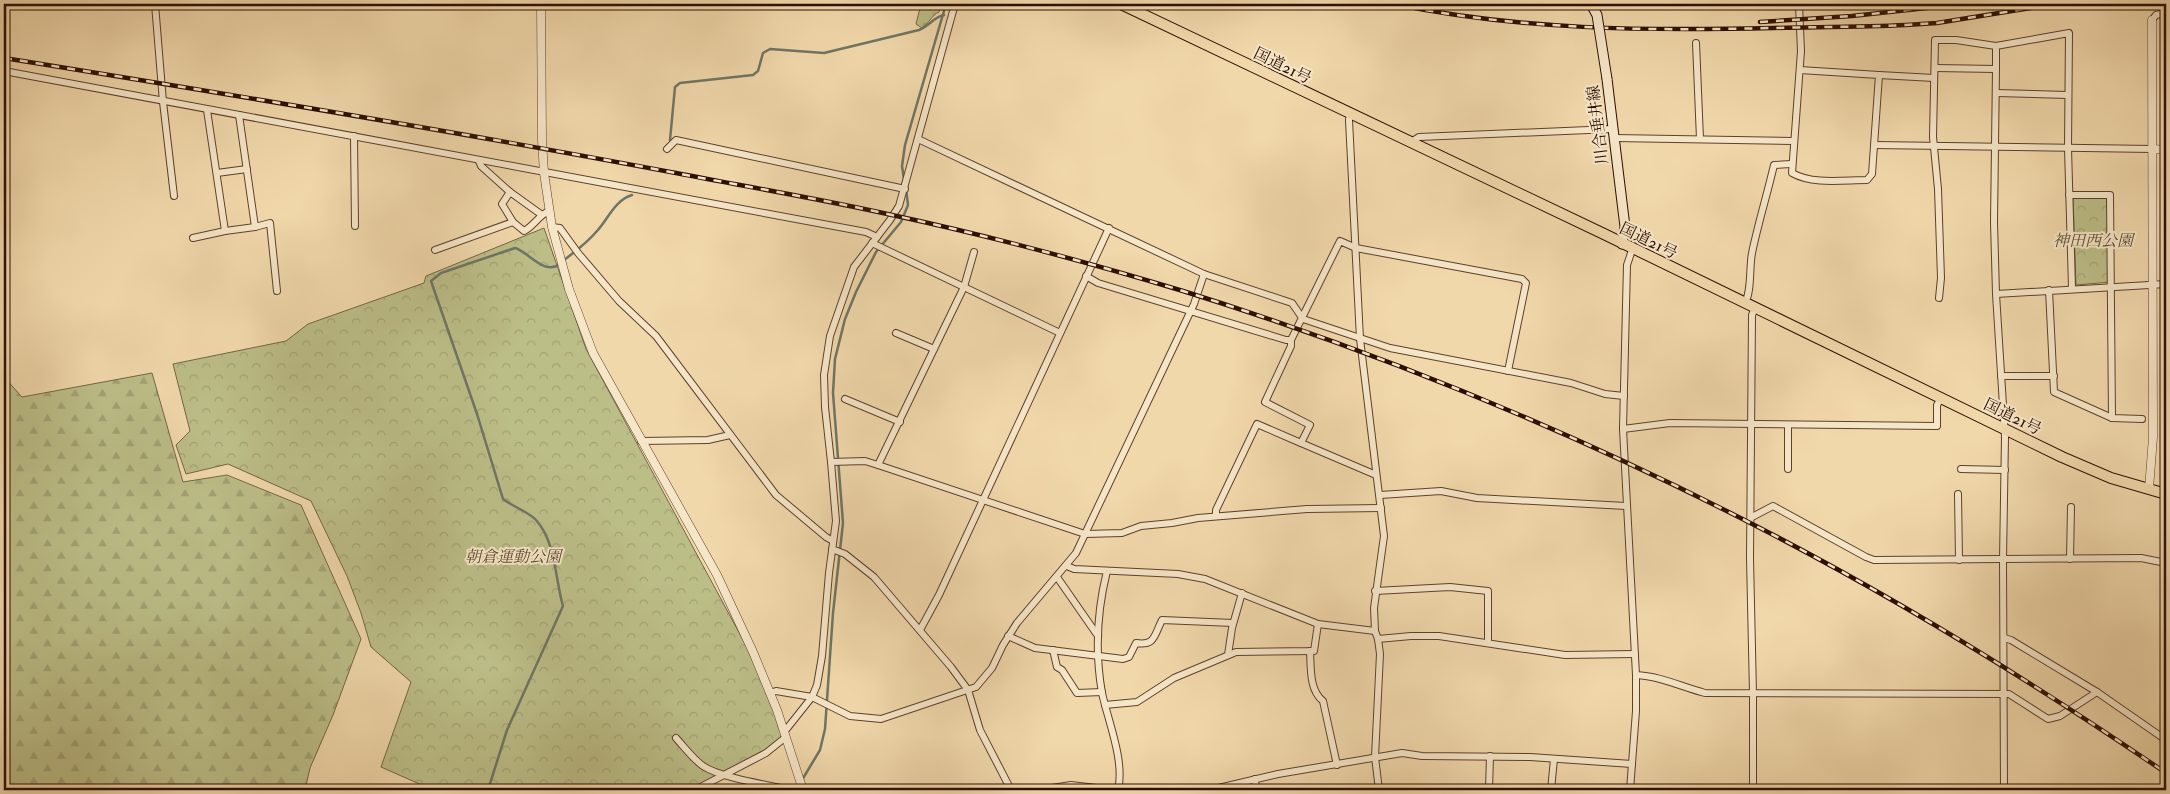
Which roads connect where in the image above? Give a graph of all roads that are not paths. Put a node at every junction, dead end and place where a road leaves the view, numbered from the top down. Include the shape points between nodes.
1 (155, 4) edge
2 (541, 4) edge
3 (955, 4) edge
4 (1121, 4) edge
5 (1591, 4) edge
6 (1798, 4) edge
7 (2166, 13) edge
8 (2152, 20) joint
9 (1696, 43) dead end
10 (1996, 46) junction
11 (1934, 68) junction
12 (1996, 69) junction
13 (1800, 70) junction
14 (4, 71) edge
15 (1879, 75) junction
16 (1934, 78) junction
17 (1996, 93) junction
18 (2068, 95) junction
19 (163, 102) junction
20 (208, 110) junction
21 (1350, 113) junction
22 (239, 115) junction
23 (1613, 133) junction
24 (354, 136) junction
25 (918, 139) junction
26 (1700, 139) junction
27 (1794, 141) junction
28 (1411, 142) junction
29 (1874, 145) junction
30 (1934, 147) junction
31 (1995, 147) junction
32 (2068, 148) junction
33 (667, 149) dead end
34 (2153, 149) junction
35 (2166, 150) edge
36 (479, 161) junction
37 (1792, 164) junction
38 (247, 169) junction
39 (217, 173) junction
40 (544, 173) junction
41 (905, 189) junction
42 (510, 192) junction
43 (2069, 195) junction
44 (174, 196) dead end
45 (546, 213) junction
46 (513, 222) junction
47 (355, 226) dead end
48 (255, 227) junction
49 (552, 227) junction
50 (1109, 228) junction
51 (225, 231) junction
52 (877, 237) junction
53 (194, 238) dead end
54 (872, 243) junction
55 (1622, 244) junction
56 (1356, 248) junction
57 (435, 250) dead end
58 (1632, 250) junction
59 (974, 252) dead end
60 (1204, 274) junction
61 (1086, 276) junction
62 (2154, 284) junction
63 (2166, 284) edge
64 (2112, 286) junction
65 (964, 287) junction
66 (2072, 288) junction
67 (2048, 290) junction
68 (277, 291) dead end
69 (1996, 294) junction
70 (1939, 298) dead end
71 (1745, 303) junction
72 (1755, 308) junction
73 (1190, 312) junction
74 (1303, 319) junction
75 (896, 333) dead end
76 (1060, 333) junction
77 (1360, 339) junction
78 (1291, 340) junction
79 (934, 349) junction
80 (1508, 371) junction
81 (2001, 376) junction
82 (2054, 376) junction
83 (1624, 396) junction
84 (1941, 398) junction
85 (845, 399) dead end
86 (2112, 418) junction
87 (2142, 419) dead end
88 (900, 422) junction
89 (1751, 425) junction
90 (1788, 425) junction
91 (1624, 429) junction
92 (2004, 429) junction
93 (730, 435) junction
94 (641, 441) junction
95 (1301, 443) junction
96 (833, 462) junction
97 (878, 465) junction
98 (1788, 469) dead end
99 (1961, 469) dead end
100 (2004, 470) junction
101 (1376, 475) junction
102 (2149, 489) junction
103 (1958, 494) dead end
104 (2166, 494) edge
105 (1380, 495) junction
106 (983, 501) junction
107 (1626, 506) junction
108 (2071, 506) dead end
109 (1381, 508) junction
110 (1216, 516) junction
111 (1752, 516) junction
112 (1085, 534) junction
113 (833, 540) junction
114 (834, 549) junction
115 (2070, 559) junction
116 (1959, 560) junction
117 (2003, 560) junction
118 (2166, 565) edge
119 (1067, 566) junction
120 (1108, 572) junction
121 (1057, 577) junction
122 (1375, 592) junction
123 (1242, 593) junction
124 (1233, 622) junction
125 (1318, 624) junction
126 (920, 630) junction
127 (1375, 631) junction
128 (1008, 636) junction
129 (1098, 636) junction
130 (2004, 638) junction
131 (1378, 639) junction
132 (1488, 643) junction
133 (1053, 650) junction
134 (1310, 651) junction
135 (1635, 654) junction
136 (1098, 655) junction
137 (1228, 655) junction
138 (1636, 675) junction
139 (968, 690) junction
140 (1102, 692) junction
141 (2097, 692) junction
142 (770, 693) junction
143 (1753, 694) junction
144 (2004, 694) junction
145 (812, 697) junction
146 (1106, 705) junction
147 (785, 734) junction
148 (676, 738) dead end
149 (2166, 740) edge
150 (1490, 756) junction
151 (1375, 757) junction
152 (1554, 759) junction
153 (1632, 764) junction
154 (1337, 765) junction
155 (724, 775) junction
156 (1255, 779) junction
157 (695, 790) edge
158 (791, 790) edge
159 (801, 790) edge
160 (1011, 790) edge
161 (1039, 790) edge
162 (1113, 790) edge
163 (1118, 790) edge
164 (1210, 790) edge
165 (1256, 790) edge
166 (1379, 790) edge
167 (1488, 790) edge
168 (1551, 790) edge
169 (1630, 790) edge
170 (1753, 790) edge
171 (2004, 790) edge

1 - 19 street
2 - 40 street
3 - 25 street
4 - 21 highway, 国道21号
5 - 23 main road, 川合垂井線, bridge via 1597,15
6 - 13 street
7 - 8 street via 2156,15
8 - 34 street
9 - 26 street
10 - 11 street via 1935,40
10 - 12 street
10 - 18 street via 2069,33
11 - 12 street
11 - 16 street
12 - 17 street
13 - 15 street
13 - 27 street
14 - 19 street
15 - 16 street
15 - 29 street
16 - 30 street
17 - 18 street
17 - 31 street
18 - 32 street
19 - 20 street
19 - 44 street
20 - 22 street
20 - 39 street
21 - 28 highway, 国道21号
21 - 56 street
22 - 24 street
22 - 38 street
23 - 26 street
23 - 28 street via 1419,138
23 - 55 main road, 川合垂井線 via 1625,227
24 - 36 street
24 - 47 street
25 - 41 street
25 - 50 street
26 - 27 street
27 - 37 street
28 - 55 highway, 国道21号
29 - 30 street
29 - 37 street via 1872,174 1867,180 1805,178 1792,173
30 - 31 street
30 - 70 street via 1941,278
31 - 32 street
31 - 69 street
32 - 34 street
32 - 43 street
33 - 41 street via 676,140
34 - 35 street
34 - 62 street
36 - 40 street
36 - 42 street
37 - 71 street via 1774,166 1753,252 1749,296
38 - 39 street
38 - 48 street
39 - 51 street
40 - 45 street
40 - 52 street via 866,232
41 - 52 street via 890,220
42 - 45 street
42 - 46 street via 502,204
43 - 64 street via 2110,195
43 - 66 street
45 - 46 street via 524,231
45 - 49 street
46 - 57 street
48 - 51 street
48 - 68 street via 270,223
49 - 93 street via 560,228 619,301 656,336
49 - 94 street via 585,334
50 - 60 street
50 - 61 street
51 - 53 street
52 - 54 street
54 - 65 street
54 - 96 street via 854,268 826,357 825,407
55 - 58 highway, 国道21号
56 - 74 street via 1340,241
56 - 77 street
56 - 80 street via 1526,282
58 - 71 highway, 国道21号
58 - 83 street via 1628,265
59 - 65 street
60 - 73 street
60 - 74 street via 1292,303
61 - 73 street via 1098,283
61 - 76 street
62 - 63 street
62 - 64 street
62 - 102 street via 2153,437
64 - 66 street
64 - 86 street
65 - 76 street
65 - 79 street
66 - 67 street
67 - 69 street
67 - 82 street
69 - 81 street
71 - 72 highway, 国道21号
72 - 84 highway, 国道21号
72 - 89 street via 1752,315
73 - 78 street
73 - 112 street
74 - 77 street
74 - 78 street
75 - 79 street
76 - 106 street
77 - 80 street
77 - 101 street
78 - 95 street via 1265,402 1310,425
79 - 88 street
80 - 83 street
81 - 82 street
81 - 92 street
82 - 86 street via 2054,392
83 - 91 street
84 - 90 street via 1937,405 1937,426
84 - 92 highway, 国道21号
85 - 88 street
86 - 87 street
88 - 97 street
89 - 90 street
89 - 91 street via 1670,424
89 - 111 street
90 - 98 street
91 - 107 street
92 - 100 street
92 - 102 highway, 国道21号 via 2112,478
93 - 94 street via 708,440
93 - 113 street via 776,495
94 - 142 street via 717,575
95 - 101 street
95 - 110 street via 1258,424
96 - 97 street via 865,461
96 - 113 street
97 - 106 street
99 - 100 street
100 - 117 street
101 - 105 street
102 - 104 highway, 国道21号
103 - 116 street
105 - 107 street via 1441,491 1477,498
105 - 109 street
106 - 112 street
106 - 126 street
107 - 135 street
108 - 115 street
109 - 110 street via 1307,509
109 - 122 street via 1384,536
110 - 112 street via 1142,526 1122,533
111 - 116 street via 1773,506 1874,560
111 - 143 street
112 - 119 street
113 - 114 street
114 - 126 street via 874,577
114 - 145 street via 822,656
115 - 117 street
115 - 118 street via 2141,558
116 - 117 street
117 - 130 street
119 - 120 street
119 - 121 street
120 - 123 street via 1205,578
120 - 129 street
121 - 128 street
121 - 129 street
122 - 127 street
122 - 132 street via 1450,587 1488,590
123 - 124 street
123 - 125 street
124 - 136 street via 1162,620 1152,642 1136,643 1129,657
124 - 137 street
125 - 127 street
125 - 134 street via 1314,651
126 - 139 street
127 - 131 street
128 - 133 street via 1035,648
128 - 139 street via 992,668 976,687
129 - 136 street
130 - 141 street
130 - 144 street
131 - 132 street via 1439,636
131 - 151 street
132 - 135 street via 1565,655
133 - 136 street
133 - 140 street via 1057,667 1077,693
134 - 137 street via 1236,652
134 - 154 street via 1313,688 1322,701
135 - 138 street
136 - 140 street
137 - 146 street via 1174,678 1137,702
138 - 143 street via 1650,676 1705,693
138 - 153 street
139 - 145 street via 881,719 850,716
139 - 160 street via 980,730
140 - 146 street
141 - 144 street via 2060,716 2048,719 2010,694
141 - 149 street
142 - 145 street via 776,691
142 - 147 street
143 - 144 street
143 - 170 street
144 - 171 street
145 - 147 street
146 - 163 street via 1116,751
147 - 155 street via 766,753
147 - 159 street
148 - 155 street via 704,767
150 - 151 street via 1402,753
150 - 152 street
150 - 167 street
151 - 154 street
151 - 166 street
152 - 153 street
152 - 168 street
153 - 169 street
154 - 156 street
155 - 157 street
155 - 158 street
156 - 164 street
156 - 165 street
161 - 162 street via 1071,785

